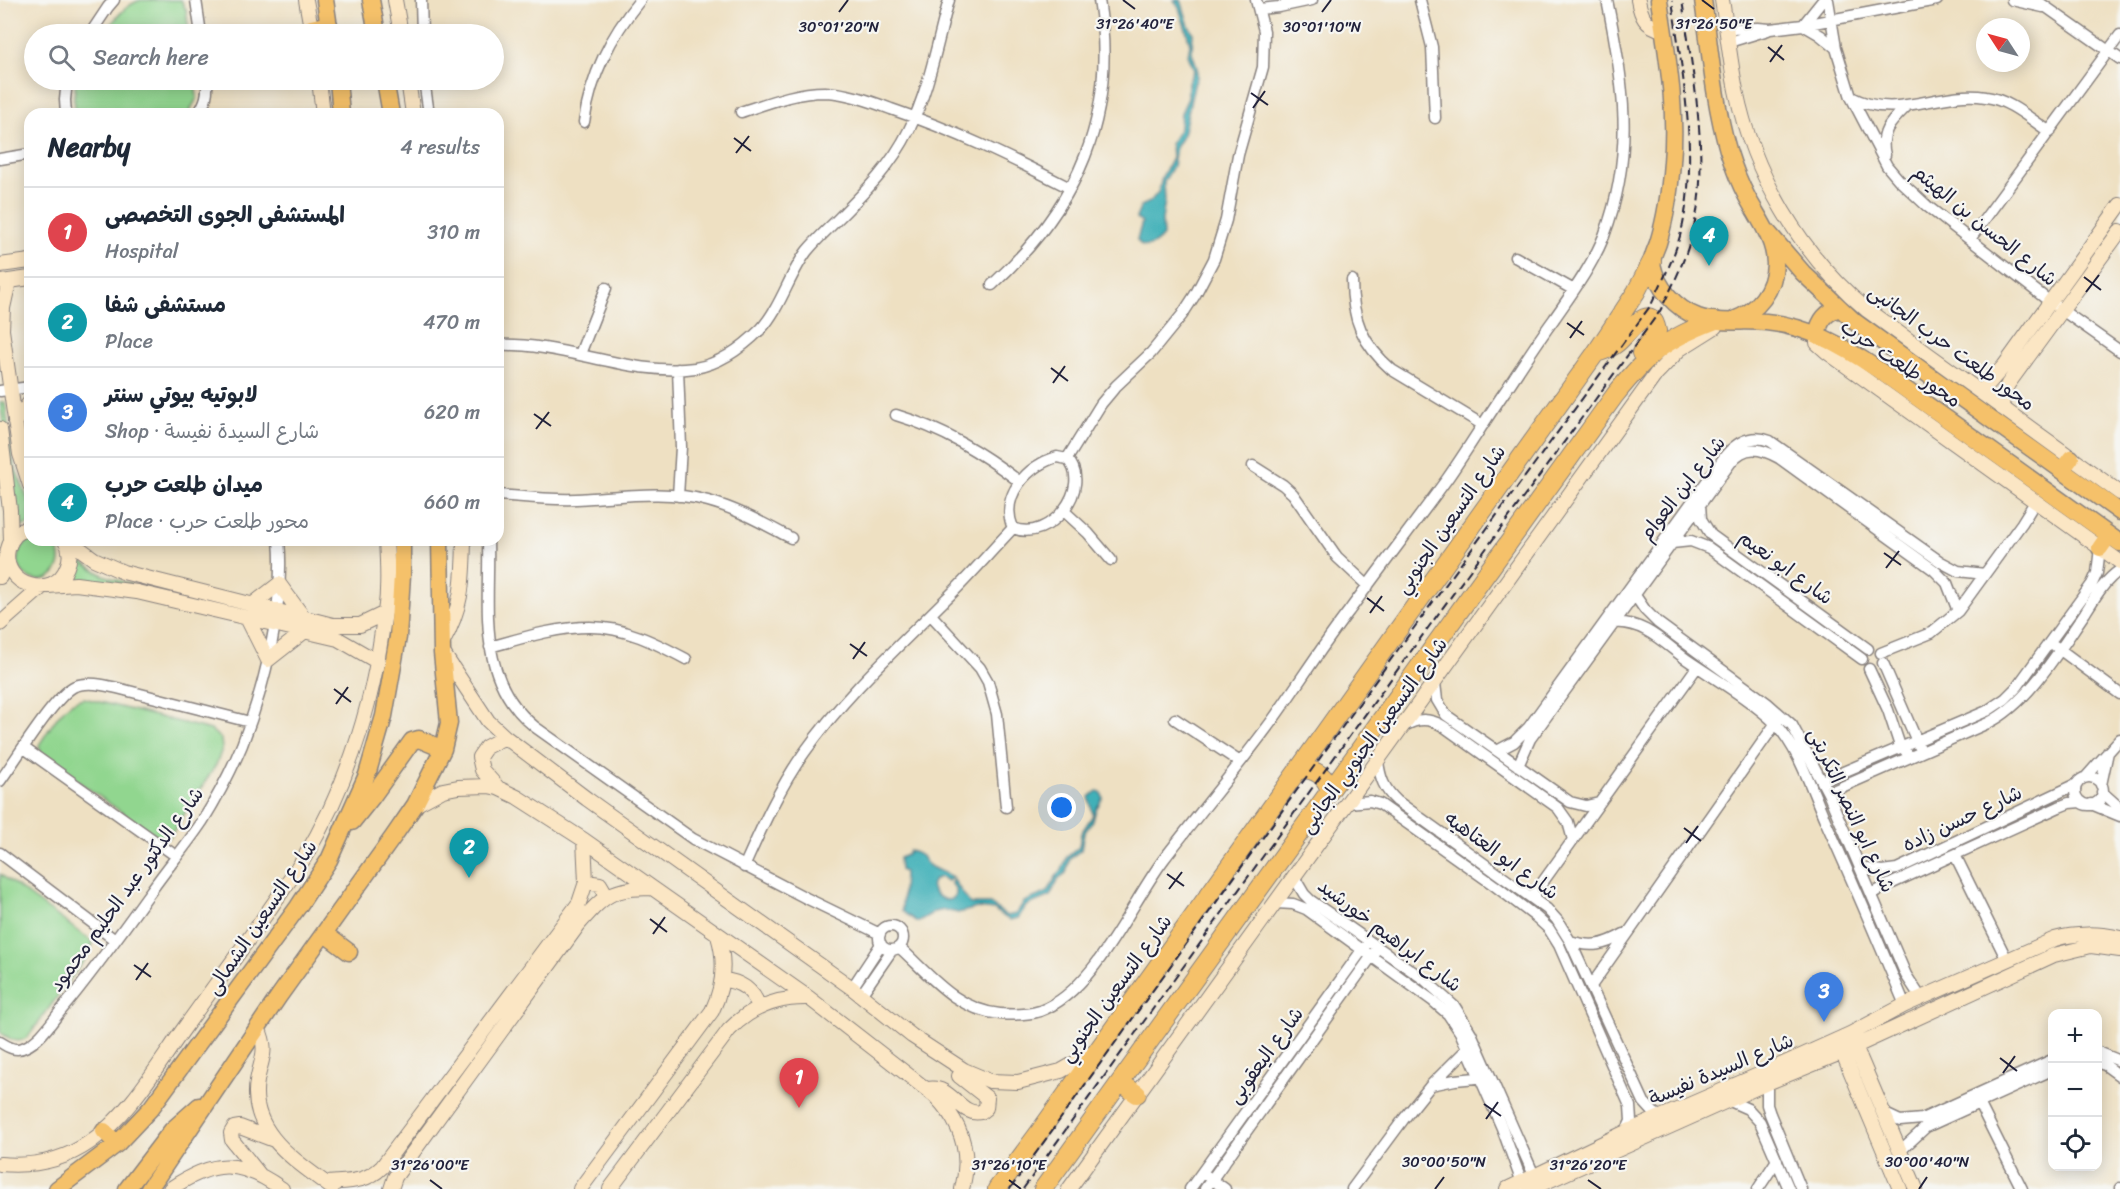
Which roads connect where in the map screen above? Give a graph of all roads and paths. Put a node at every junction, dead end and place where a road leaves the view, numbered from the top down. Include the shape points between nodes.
1 (114, 0) edge
2 (196, 0) edge
3 (306, 0) edge
4 (325, 0) edge
5 (371, 0) edge
6 (395, 0) edge
7 (421, 0) edge
8 (640, 0) edge
9 (949, 0) edge
10 (1099, 0) edge
11 (1312, 0) edge
12 (1420, 0) edge
13 (1607, 0) edge
14 (1638, 0) edge
15 (1659, 0) edge
16 (1703, 0) edge
17 (1722, 0) edge
18 (1822, 0) edge
19 (1828, 0) edge
20 (1937, 0) edge
21 (2012, 0) edge
22 (2040, 3) edge
23 (1257, 4) edge
24 (1832, 19) junction
25 (97, 24) edge
26 (200, 24) edge
27 (311, 24) edge
28 (328, 24) edge
29 (375, 24) edge
30 (399, 24) edge
31 (422, 24) edge
32 (1803, 25) junction
33 (1663, 30) junction
34 (2120, 35) edge
35 (1728, 36) junction
36 (1836, 48) junction
37 (2109, 51) junction
38 (2120, 59) edge
39 (66, 90) edge
40 (208, 90) edge
41 (321, 90) edge
42 (339, 90) edge
43 (387, 90) edge
44 (409, 90) edge
45 (425, 90) edge
46 (1851, 97) junction
47 (1908, 105) junction
48 (66, 108) edge
49 (202, 108) edge
50 (322, 108) edge
51 (340, 108) edge
52 (391, 108) edge
53 (412, 108) edge
54 (428, 108) edge
55 (741, 112) dead end
56 (916, 117) junction
57 (1435, 118) dead end
58 (584, 122) dead end
59 (2050, 132) junction
60 (24, 155) edge
61 (0, 159) edge
62 (1887, 166) junction
63 (1070, 189) junction
64 (2120, 205) edge
65 (1765, 229) junction
66 (2120, 231) edge
67 (1970, 239) junction
68 (0, 254) edge
69 (1515, 257) dead end
70 (1652, 261) junction
71 (24, 262) edge
72 (7, 264) edge
73 (24, 279) edge
74 (1352, 280) dead end
75 (5, 282) edge
76 (992, 285) dead end
77 (606, 288) dead end
78 (1574, 290) junction
79 (2049, 301) junction
80 (1840, 308) junction
81 (2062, 310) junction
82 (1722, 321) junction
83 (1817, 334) junction
84 (504, 345) edge
85 (2120, 351) edge
86 (580, 354) junction
87 (1595, 354) junction
88 (1924, 362) junction
89 (678, 369) junction
90 (1636, 369) junction
91 (24, 388) edge
92 (5, 390) edge
93 (1981, 392) junction
94 (2002, 408) junction
95 (24, 410) edge
96 (896, 415) dead end
97 (15, 422) junction
98 (1483, 425) junction
99 (0, 429) edge
100 (1067, 459) junction
101 (2066, 464) junction
102 (1253, 466) dead end
103 (24, 467) edge
104 (1020, 482) junction
105 (1832, 490) junction
106 (2120, 493) edge
107 (504, 495) edge
108 (678, 496) junction
109 (2035, 502) junction
110 (1700, 504) junction
111 (1064, 511) junction
112 (2120, 512) edge
113 (1013, 528) junction
114 (24, 530) edge
115 (791, 538) dead end
116 (2110, 542) edge
117 (1672, 543) junction
118 (9, 546) junction
119 (68, 546) edge
120 (75, 546) edge
121 (279, 546) edge
122 (386, 546) edge
123 (402, 546) edge
124 (440, 546) edge
125 (464, 546) edge
126 (488, 546) edge
127 (1111, 560) dead end
128 (2120, 562) edge
129 (2120, 570) edge
130 (1984, 574) junction
131 (0, 577) edge
132 (279, 584) junction
133 (45, 586) junction
134 (1368, 586) junction
135 (1632, 591) junction
136 (250, 611) junction
137 (1958, 611) junction
138 (385, 613) junction
139 (930, 615) junction
140 (275, 617) junction
141 (1614, 623) junction
142 (0, 624) edge
143 (305, 624) junction
144 (2055, 646) junction
145 (490, 647) junction
146 (442, 648) junction
147 (1865, 654) junction
148 (1882, 658) junction
149 (686, 659) dead end
150 (268, 660) junction
151 (378, 662) junction
152 (1698, 667) junction
153 (1869, 669) junction
154 (1435, 683) junction
155 (2120, 694) edge
156 (1175, 719) dead end
157 (1778, 719) junction
158 (250, 722) junction
159 (1403, 726) junction
160 (505, 737) junction
161 (2120, 739) edge
162 (1917, 740) junction
163 (24, 748) junction
164 (1903, 748) junction
165 (443, 749) junction
166 (1497, 751) junction
167 (1922, 752) junction
168 (2108, 752) junction
169 (1909, 758) junction
170 (1378, 761) junction
171 (1240, 762) junction
172 (1518, 766) junction
173 (1300, 769) junction
174 (0, 781) edge
175 (1822, 781) junction
176 (2081, 781) junction
177 (498, 788) junction
178 (2102, 788) junction
179 (1330, 791) junction
180 (1828, 793) junction
181 (1348, 803) junction
182 (1599, 803) junction
183 (2086, 803) junction
184 (414, 805) junction
185 (1006, 807) dead end
186 (2120, 808) edge
187 (2120, 816) edge
188 (343, 831) junction
189 (584, 840) junction
190 (1573, 840) junction
191 (0, 852) edge
192 (1955, 855) junction
193 (176, 856) junction
194 (744, 867) junction
195 (1860, 868) junction
196 (1294, 877) junction
197 (586, 882) junction
198 (651, 888) junction
199 (1872, 894) junction
200 (607, 896) junction
201 (1532, 897) junction
202 (1276, 903) junction
203 (1627, 932) junction
204 (325, 933) junction
205 (718, 936) junction
206 (2120, 938) edge
207 (881, 939) junction
208 (115, 940) junction
209 (1570, 941) junction
210 (1365, 945) junction
211 (895, 949) junction
212 (2120, 950) edge
213 (349, 952) dead end
214 (1375, 952) junction
215 (2007, 960) junction
216 (540, 967) junction
217 (723, 980) junction
218 (1591, 986) junction
219 (856, 992) junction
220 (809, 998) junction
221 (1921, 998) junction
222 (1905, 1005) junction
223 (759, 1007) junction
224 (258, 1028) junction
225 (0, 1042) edge
226 (1846, 1043) junction
227 (1471, 1046) junction
228 (1099, 1049) junction
229 (2102, 1054) edge
230 (947, 1060) junction
231 (2120, 1061) edge
232 (2048, 1062) edge
233 (2102, 1064) edge
234 (2048, 1072) edge
235 (2120, 1076) edge
236 (1485, 1077) junction
237 (1121, 1083) junction
238 (1767, 1083) junction
239 (1431, 1085) junction
240 (928, 1089) junction
241 (1137, 1094) junction
242 (209, 1098) junction
243 (1730, 1101) junction
244 (1979, 1103) junction
245 (1883, 1113) junction
246 (1660, 1116) junction
247 (1924, 1123) junction
248 (1769, 1129) junction
249 (105, 1131) junction
250 (1626, 1132) junction
251 (274, 1140) junction
252 (117, 1144) junction
253 (1899, 1151) junction
254 (1776, 1160) junction
255 (0, 1164) edge
256 (1202, 1172) junction
257 (376, 1173) junction
258 (260, 1174) junction
259 (1212, 1179) junction
260 (1530, 1184) edge
261 (62, 1186) edge
262 (330, 1186) edge
263 (391, 1186) edge
264 (127, 1189) edge
265 (149, 1189) edge
266 (170, 1189) edge
267 (282, 1189) edge
268 (580, 1189) edge
269 (610, 1189) edge
270 (962, 1189) edge
271 (997, 1189) edge
272 (1043, 1189) edge
273 (1069, 1189) edge
274 (1190, 1189) edge
275 (1205, 1189) edge
276 (1225, 1189) edge
277 (1352, 1189) edge
278 (1507, 1189) edge
279 (1758, 1189) edge
280 (1789, 1189) edge
281 (1801, 1189) edge
282 (1900, 1189) edge
283 (1916, 1189) edge
284 (2022, 1189) edge

1 - 25 street
2 - 26 street
3 - 27 street
4 - 28 main road
5 - 29 main road
6 - 30 street
7 - 31 street
8 - 58 street via 599,63
9 - 56 street
10 - 63 street via 1105,48 1102,96 1090,144
11 - 23 street via 1279,7
12 - 57 street via 1432,47
13 - 78 street via 1623,85 1620,180 1602,241
14 - 33 street via 1645,21
15 - 33 main road, شارع التسعين الجنوبي
16 - 65 main road via 1728,148 1740,182
17 - 35 street
18 - 32 street
19 - 24 street, شارع الحسن بن الهيثم
20 - 24 street
21 - 22 street
22 - 37 street
23 - 100 street via 1264,31 1263,67 1214,259 1182,315 1101,404
24 - 32 street
24 - 36 street, شارع الحسن بن الهيثم
32 - 35 street
32 - 36 street
33 - 70 main road, شارع التسعين الجنوبي via 1672,83 1674,144 1664,222
34 - 37 street
35 - 88 street, محور طلعت حرب الجانبى via 1743,118 1782,210 1848,294
36 - 46 street, شارع الحسن بن الهيثم
37 - 38 street
37 - 59 street
39 - 48 street
40 - 49 street
41 - 50 street
42 - 51 main road
43 - 52 main road
44 - 53 street
45 - 54 street
46 - 47 street via 1875,107
46 - 62 street, شارع الحسن بن الهيثم
47 - 59 street via 1972,95 1988,97 2001,100
47 - 62 street via 1882,137
55 - 56 street via 785,98 826,92
56 - 63 street via 979,142
56 - 89 street via 879,176 807,251 762,327 718,360 698,368
59 - 67 street
60 - 61 street
62 - 67 street, شارع الحسن بن الهيثم via 1927,206
63 - 76 street via 1038,238
64 - 79 street
65 - 80 main road, محور طلعت حرب
65 - 82 main road via 1774,257 1772,283 1758,305 1744,316
66 - 81 street
67 - 79 street, شارع الحسن بن الهيثم
68 - 72 street
69 - 78 street
70 - 82 main road, محور طلعت حرب via 1661,286 1671,299 1692,314
70 - 87 highway, شارع التسعين الجنوبي
71 - 72 street
73 - 75 street
74 - 98 street via 1355,317 1367,343 1382,362
75 - 92 street
77 - 86 street
78 - 98 street
79 - 81 street, شارع الحسن بن الهيثم
79 - 93 street
80 - 83 main road via 1821,320
80 - 88 main road, محور طلعت حرب
81 - 85 street, شارع الحسن بن الهيثم
81 - 94 street via 2008,384
82 - 83 main road, محور طلعت حرب via 1775,324
82 - 90 highway via 1672,339
82 - 154 street, شارع التسعين الجنوبي الجانبى via 1680,349 1656,374
83 - 109 street via 1817,344 1827,352
83 - 116 main road, محور طلعت حرب via 1877,369
84 - 86 street
86 - 89 street
87 - 90 highway via 1618,342 1637,321 1650,319 1657,331 1640,354
87 - 173 highway, شارع التسعين الجنوبي
88 - 93 street, محور طلعت حرب الجانبى
88 - 101 main road, محور طلعت حرب
89 - 108 street
90 - 179 highway
91 - 92 street
92 - 97 street
93 - 94 street, محور طلعت حرب الجانبى
94 - 101 street, محور طلعت حرب الجانبى
95 - 97 street
96 - 104 street via 948,434
97 - 103 street
98 - 134 street
99 - 118 street via 10,510
100 - 104 street via 1048,459
100 - 111 street via 1075,470 1075,482
101 - 106 street, محور طلعت حرب الجانبى
101 - 112 main road, محور طلعت حرب
102 - 134 street via 1293,494 1332,552
104 - 113 street via 1009,508
105 - 110 street, شارع ابن العوام via 1765,450 1749,449 1735,456
105 - 130 street, شارع ابن العوام via 1950,568
105 - 135 street, شارع ابن العوام via 1770,441 1743,441 1726,455
105 - 137 street, شارع ابن العوام via 1944,578
107 - 108 street via 559,499
108 - 115 street via 706,500 746,514
109 - 116 street
109 - 130 street
110 - 117 street, شارع ابن العوام
110 - 147 street, شارع ابو نعيم via 1701,519 1711,535
111 - 113 street via 1036,530 1022,532
111 - 127 street
113 - 139 street
114 - 118 street
116 - 128 street
116 - 144 street via 2092,584
117 - 135 street, شارع ابن العوام
117 - 147 street, شارع ابو نعيم via 1691,542 1709,548
118 - 131 street
118 - 133 street via 10,570 16,578 33,587
119 - 133 street via 69,564 64,573
120 - 136 street via 123,572
121 - 132 street, شارع الدكتور عبد الحليم محمود
122 - 138 street
123 - 188 main road, شارع التسعين الشمالى via 398,637 384,716 367,775
124 - 146 main road
125 - 146 street via 461,594
126 - 145 street
129 - 144 street
130 - 137 street
132 - 136 street
132 - 140 street, شارع الدكتور عبد الحليم محمود
132 - 143 street
133 - 136 street via 115,588
133 - 142 street
134 - 171 street
135 - 141 street, شارع ابن العوام
135 - 157 street, شارع ابو النصر التكريتى via 1658,623
135 - 166 street, شارع ابن العوام via 1524,733
136 - 140 street
136 - 150 street
137 - 148 street via 1931,633
138 - 143 street via 368,622 346,626
138 - 151 street
139 - 185 street via 988,682 997,714
139 - 194 street via 820,731 772,805
140 - 143 street
140 - 150 street, شارع الدكتور عبد الحليم محمود
141 - 152 street, شارع ابو النصر التكريتى via 1636,625
141 - 172 street, شارع ابن العوام via 1530,739
143 - 150 street
143 - 151 street
144 - 155 street
144 - 162 street via 1998,704
144 - 167 street via 2010,711
145 - 149 street via 590,627 638,636
145 - 194 street via 498,678 526,720 682,832
146 - 160 street via 488,721
146 - 165 main road via 449,723
147 - 148 street via 1875,649
147 - 153 street via 1864,665
148 - 153 street via 1877,669
148 - 162 street
150 - 158 street, شارع الدكتور عبد الحليم محمود
151 - 249 street via 349,765 317,837 140,1091
152 - 157 street, شارع ابو النصر التكريتى
152 - 182 street
153 - 164 street
154 - 159 street, شارع التسعين الجنوبي الجانبى
154 - 166 street via 1437,700 1446,714
156 - 171 street
157 - 175 street, شارع ابو النصر التكريتى via 1799,735
157 - 203 street
157 - 222 street, شارع ابو النصر التكريتى
158 - 163 street via 117,688 85,684 61,697
158 - 193 street, شارع الدكتور عبد الحليم محمود via 222,787
159 - 170 street, شارع التسعين الجنوبي الجانبى
159 - 190 street via 1424,719 1443,726 1558,808 1568,822
160 - 177 street via 486,747 479,757 482,770
160 - 219 street
161 - 168 street, شارع حسن زاده
162 - 164 street
162 - 167 street
163 - 174 street
163 - 193 street
164 - 169 street
164 - 175 street
165 - 184 main road
165 - 188 main road via 419,739 412,741
166 - 172 street
167 - 169 street
168 - 176 street, شارع حسن زاده
168 - 178 street
169 - 180 street
170 - 181 street, شارع التسعين الجنوبي الجانبى
170 - 201 street, شارع ابو العتاهيه via 1381,779 1396,801
171 - 211 street via 1162,862 1080,984 1056,1004 1013,1015 973,1008
172 - 182 street via 1570,802 1586,806
173 - 179 highway via 1316,771
173 - 228 highway, شارع التسعين الجنوبي
175 - 180 street, شارع ابو النصر التكريتى
176 - 178 street via 2093,777
176 - 183 street via 2076,794
176 - 195 street, شارع حسن زاده via 1897,869
177 - 184 street via 443,790
177 - 189 street
178 - 183 street via 2098,800
178 - 186 street
179 - 237 highway
180 - 195 street, شارع ابو النصر التكريتى
181 - 196 street, شارع التسعين الجنوبي الجانبى
181 - 250 street, شارع ابو العتاهيه via 1380,804 1494,885 1549,930 1630,1106 1631,1121
182 - 190 street
183 - 187 street
183 - 192 street, شارع حسن زاده via 2069,803
184 - 204 main road
188 - 252 main road, شارع التسعين الشمالى via 298,907 151,1108
189 - 197 street
189 - 198 street
190 - 201 street
191 - 208 street
192 - 199 street, شارع حسن زاده
192 - 215 street
193 - 208 street, شارع الدكتور عبد الحليم محمود
194 - 207 street
195 - 199 street, شارع ابو النصر التكريتى
196 - 202 street, شارع التسعين الجنوبي الجانبى
196 - 210 street, شارع ابراهيم خورشيد via 1310,900
197 - 200 street via 600,884
197 - 216 street via 582,896
198 - 200 street via 626,889
198 - 205 street
199 - 221 street, شارع ابو النصر التكريتى via 1906,975
200 - 216 street
201 - 209 street, شارع ابو العتاهيه via 1552,914
202 - 210 street, شارع ابراهيم خورشيد via 1300,906
202 - 241 street, شارع التسعين الجنوبي الجانبى
203 - 209 street via 1598,946
203 - 218 street
204 - 213 main road
204 - 224 main road
205 - 217 street
205 - 220 street
206 - 215 street, شارع السيدة نفيسة via 2097,934 2065,936
207 - 211 street via 888,950
207 - 211 street via 888,927 898,929 903,938
207 - 219 street
208 - 225 street, شارع الدكتور عبد الحليم محمود via 35,1041 21,1049
209 - 218 street, شارع ابو العتاهيه
210 - 214 street, شارع ابراهيم خورشيد
210 - 256 street, شارع اليعقوبى
211 - 219 street
212 - 226 street, شارع السيدة نفيسة via 2091,946 2054,955
214 - 227 street, شارع ابراهيم خورشيد via 1430,984 1452,1010
214 - 259 street, شارع اليعقوبى
215 - 221 street, شارع السيدة نفيسة
216 - 257 street
216 - 263 street
217 - 223 street via 746,988
217 - 268 street via 717,1001 705,1020
218 - 246 street, شارع ابو العتاهيه via 1644,1102
219 - 230 street
220 - 223 street
220 - 240 street
221 - 222 street, شارع السيدة نفيسة
222 - 226 street, شارع السيدة نفيسة
223 - 269 street via 729,1030
224 - 242 main road
224 - 251 street via 263,1038 264,1060 257,1083 258,1107
226 - 238 street, شارع السيدة نفيسة
226 - 245 street
226 - 246 street, شارع السيدة نفيسة
226 - 282 street
227 - 236 street, شارع ابراهيم خورشيد
227 - 239 street
228 - 230 street via 1061,1071 1018,1083 976,1077
228 - 271 highway, شارع التسعين الجنوبي
229 - 231 street
230 - 240 street via 956,1073 985,1095 986,1108 972,1113 941,1089
232 - 247 street
233 - 235 street
234 - 244 street
236 - 239 street
236 - 260 street, شارع ابراهيم خورشيد
237 - 241 highway
237 - 272 highway
238 - 243 street, شارع السيدة نفيسة
238 - 248 street
239 - 277 street
240 - 270 street via 946,1107 962,1135 966,1166
241 - 273 street, شارع التسعين الجنوبي الجانبى
242 - 264 main road via 180,1121
242 - 265 main road
243 - 248 street via 1748,1109
243 - 260 street, شارع السيدة نفيسة
244 - 247 street
244 - 284 street
245 - 247 street via 1900,1121
245 - 253 street
246 - 250 street, شارع السيدة نفيسة
247 - 253 street
248 - 254 street
248 - 281 street
249 - 252 main road
249 - 255 street via 74,1153 51,1161
250 - 260 street, شارع السيدة نفيسة
251 - 258 street via 240,1127 231,1133 232,1140
251 - 262 street
252 - 261 main road, شارع التسعين الشمالى
253 - 283 street
254 - 279 street
254 - 280 street
256 - 259 street
256 - 274 street, شارع اليعقوبى
257 - 262 street via 363,1180
257 - 263 street via 380,1183
258 - 266 street via 221,1166 204,1170
258 - 267 street
259 - 275 street, شارع اليعقوبى
259 - 276 street
260 - 278 street, شارع السيدة نفيسة

